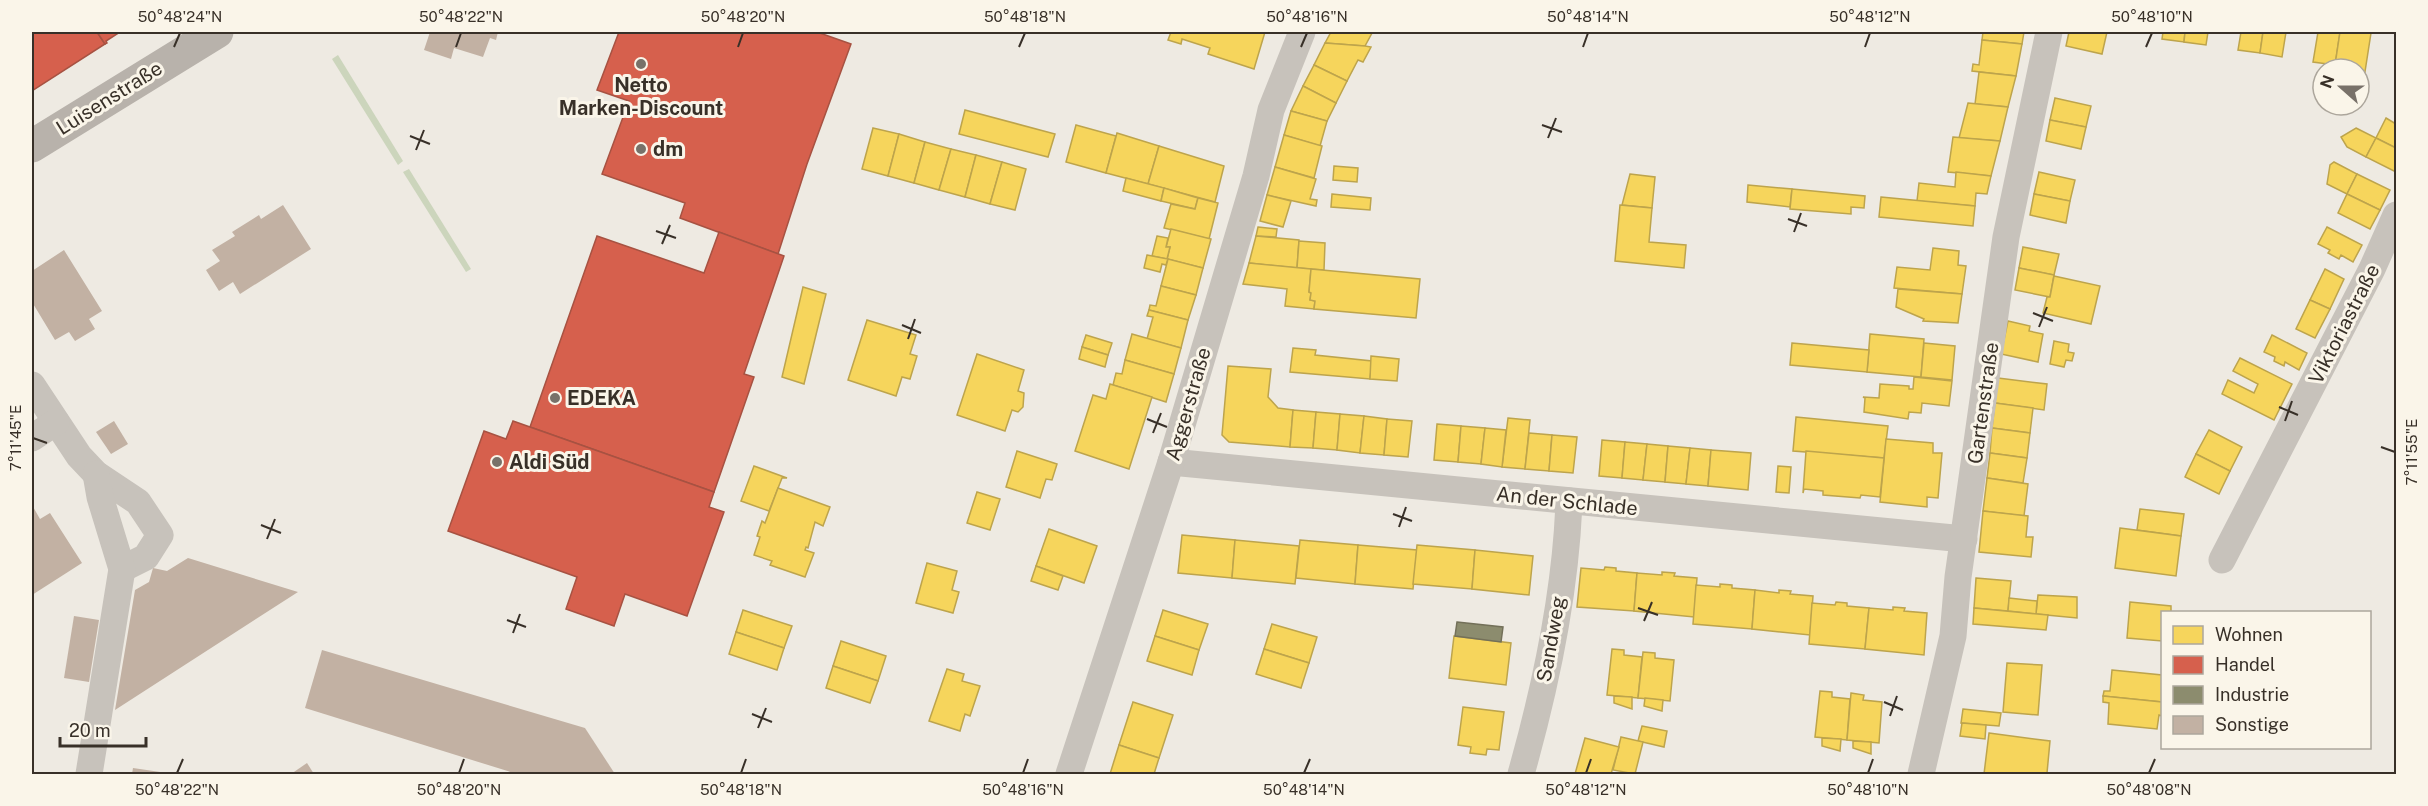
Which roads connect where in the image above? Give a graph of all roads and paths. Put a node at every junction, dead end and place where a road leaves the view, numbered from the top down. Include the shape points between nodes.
1 (216, 32) edge
2 (1302, 32) edge
3 (2049, 32) edge
4 (32, 146) edge
5 (2397, 215) edge
6 (32, 385) edge
7 (56, 422) junction
8 (32, 438) edge
9 (1171, 462) junction
10 (96, 474) junction
11 (1569, 501) junction
12 (1964, 539) junction
13 (2222, 560) dead end
14 (122, 569) junction
15 (89, 774) edge
16 (1069, 774) edge
17 (1521, 774) edge
18 (1921, 774) edge

1 - 4 main road, Luisenstraße
2 - 9 street, Aggerstraße via 1271,110 1256,176
3 - 12 street, Gartenstraße via 2006,237
5 - 13 street, Viktoriastraße
6 - 7 street
7 - 8 street
7 - 10 street
9 - 11 street, An der Schlade
9 - 16 street, Aggerstraße
10 - 14 street
10 - 14 street via 138,502 160,535 146,557
11 - 12 street, An der Schlade
11 - 17 street, Sandweg via 1568,537 1552,638
12 - 18 street, Gartenstraße via 1953,636
14 - 15 street

